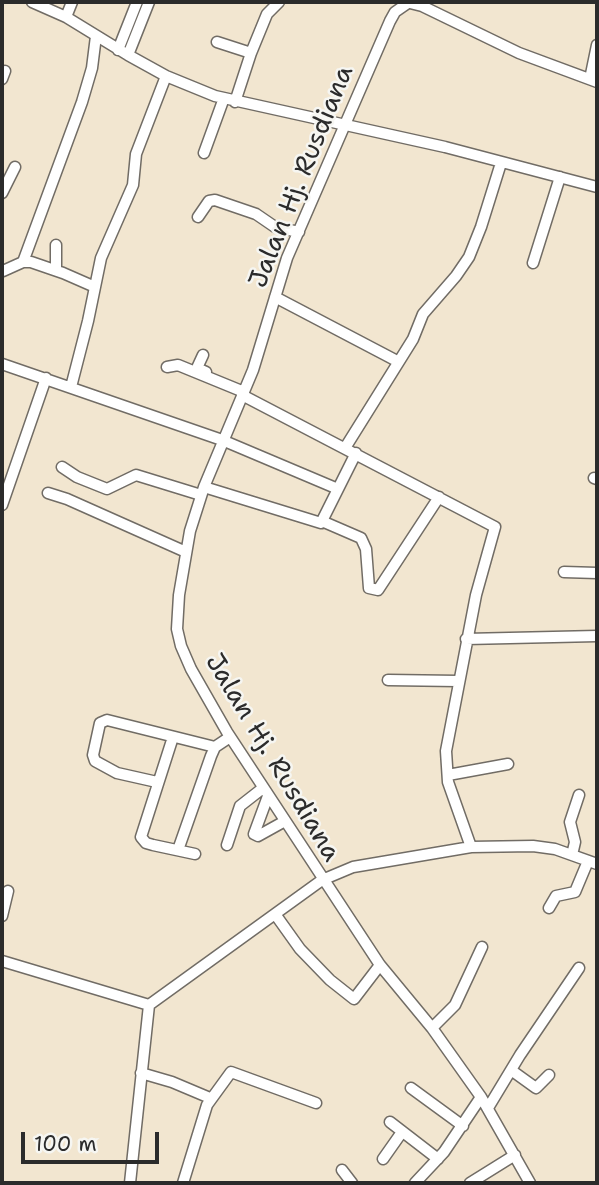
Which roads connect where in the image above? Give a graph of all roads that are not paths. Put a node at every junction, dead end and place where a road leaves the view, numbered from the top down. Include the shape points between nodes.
1 (32, 2) edge
2 (72, 2) edge
3 (137, 2) edge
4 (149, 2) edge
5 (279, 2) edge
6 (407, 2) edge
7 (66, 17) junction
8 (98, 37) junction
9 (217, 42) dead end
10 (597, 45) edge
11 (120, 51) junction
12 (251, 53) junction
13 (166, 76) junction
14 (593, 80) edge
15 (224, 98) junction
16 (235, 102) junction
17 (344, 126) junction
18 (204, 153) dead end
19 (501, 163) junction
20 (15, 167) dead end
21 (560, 177) junction
22 (4, 186) edge
23 (597, 187) edge
24 (198, 217) dead end
25 (299, 232) junction
26 (56, 246) dead end
27 (31, 263) junction
28 (533, 263) dead end
29 (56, 270) junction
30 (3, 271) edge
31 (95, 287) junction
32 (275, 297) junction
33 (203, 355) dead end
34 (397, 361) junction
35 (4, 364) edge
36 (167, 367) dead end
37 (46, 378) junction
38 (71, 387) junction
39 (244, 392) junction
40 (222, 440) junction
41 (345, 449) junction
42 (356, 453) junction
43 (62, 467) dead end
44 (338, 489) junction
45 (203, 491) junction
46 (48, 493) dead end
47 (439, 497) junction
48 (2, 505) edge
49 (324, 522) junction
50 (187, 552) junction
51 (564, 572) dead end
52 (597, 573) edge
53 (597, 636) edge
54 (466, 639) junction
55 (388, 680) dead end
56 (458, 681) junction
57 (173, 737) junction
58 (230, 737) junction
59 (215, 747) junction
60 (508, 764) dead end
61 (448, 775) junction
62 (157, 782) junction
63 (265, 792) junction
64 (579, 795) dead end
65 (285, 821) junction
66 (227, 845) dead end
67 (471, 847) junction
68 (178, 850) junction
69 (195, 853) dead end
70 (572, 855) junction
71 (593, 863) edge
72 (322, 880) junction
73 (8, 891) dead end
74 (548, 908) dead end
75 (275, 914) junction
76 (2, 916) edge
77 (482, 947) dead end
78 (2, 961) edge
79 (380, 965) junction
80 (579, 968) dead end
81 (149, 1005) junction
82 (432, 1028) junction
83 (511, 1070) junction
84 (141, 1073) junction
85 (549, 1075) dead end
86 (411, 1088) dead end
87 (481, 1097) junction
88 (211, 1098) junction
89 (316, 1103) dead end
90 (488, 1108) junction
91 (390, 1122) dead end
92 (463, 1126) junction
93 (402, 1132) junction
94 (515, 1155) junction
95 (438, 1159) junction
96 (383, 1160) dead end
97 (342, 1170) dead end
98 (130, 1183) edge
99 (183, 1183) edge
100 (352, 1183) edge
101 (415, 1183) edge
102 (470, 1183) edge
103 (530, 1183) edge

1 - 7 street
2 - 7 street
3 - 11 street
4 - 11 street
5 - 12 street via 267,14
6 - 14 street via 519,53
6 - 17 street, Jalan Hj. Rusdiana via 390,21
7 - 8 street
8 - 11 street
8 - 27 street
9 - 12 street
10 - 14 street
11 - 13 street
12 - 16 street
13 - 15 street
13 - 31 street via 136,153 133,185 101,258
15 - 16 street
15 - 18 street
16 - 17 street
17 - 19 street
17 - 25 street, Jalan Hj. Rusdiana
19 - 21 street
19 - 34 street via 469,257 424,314
20 - 22 street
21 - 23 street
21 - 28 street
24 - 25 street via 209,201 215,200 256,214 275,227
25 - 32 street, Jalan Hj. Rusdiana
26 - 29 street
27 - 29 street
27 - 30 street
29 - 31 street
31 - 38 street
32 - 34 street
32 - 39 street, Jalan Hj. Rusdiana
33 - 39 street via 197,368
34 - 41 street
35 - 37 street
36 - 39 street via 178,365
37 - 38 street
37 - 48 street
38 - 40 street
39 - 40 street, Jalan Hj. Rusdiana
39 - 41 street
40 - 44 street
40 - 45 street, Jalan Hj. Rusdiana
41 - 42 street
42 - 44 street
42 - 47 street
43 - 45 street via 107,489 136,475
44 - 49 street
45 - 49 street
45 - 50 street, Jalan Hj. Rusdiana
46 - 50 street
47 - 49 street via 378,590 368,586 365,543
47 - 54 street via 495,527
50 - 58 street, Jalan Hj. Rusdiana via 177,612 181,646
51 - 52 street
53 - 54 street
54 - 56 street
55 - 56 street
56 - 61 street via 447,736
57 - 59 street
57 - 62 street
57 - 62 street via 107,720 97,727 93,755 98,765
58 - 59 street
58 - 63 street, Jalan Hj. Rusdiana
59 - 68 street
60 - 61 street
61 - 67 street
62 - 68 street via 141,837 146,843
63 - 65 street, Jalan Hj. Rusdiana
63 - 65 street via 254,834
63 - 66 street via 240,806
64 - 70 street via 570,822 575,842
65 - 72 street, Jalan Hj. Rusdiana
67 - 70 street via 533,846
67 - 72 street via 353,867
68 - 69 street
70 - 71 street
71 - 74 street via 575,892 555,896
72 - 75 street
72 - 79 street, Jalan Hj. Rusdiana
73 - 76 street
75 - 79 street via 300,949 354,999
75 - 81 street
77 - 82 street via 455,1005
78 - 81 street
79 - 82 street, Jalan Hj. Rusdiana
80 - 83 street
81 - 84 street
82 - 87 street, Jalan Hj. Rusdiana
83 - 85 street via 536,1088
83 - 90 street
84 - 88 street
84 - 98 street
86 - 92 street
87 - 90 street, Jalan Hj. Rusdiana
87 - 92 street
88 - 89 street via 234,1072
88 - 99 street
90 - 94 street, Jalan Hj. Rusdiana
91 - 93 street
92 - 95 street
93 - 95 street
93 - 96 street
94 - 102 street
94 - 103 street, Jalan Hj. Rusdiana
95 - 101 street
97 - 100 street

